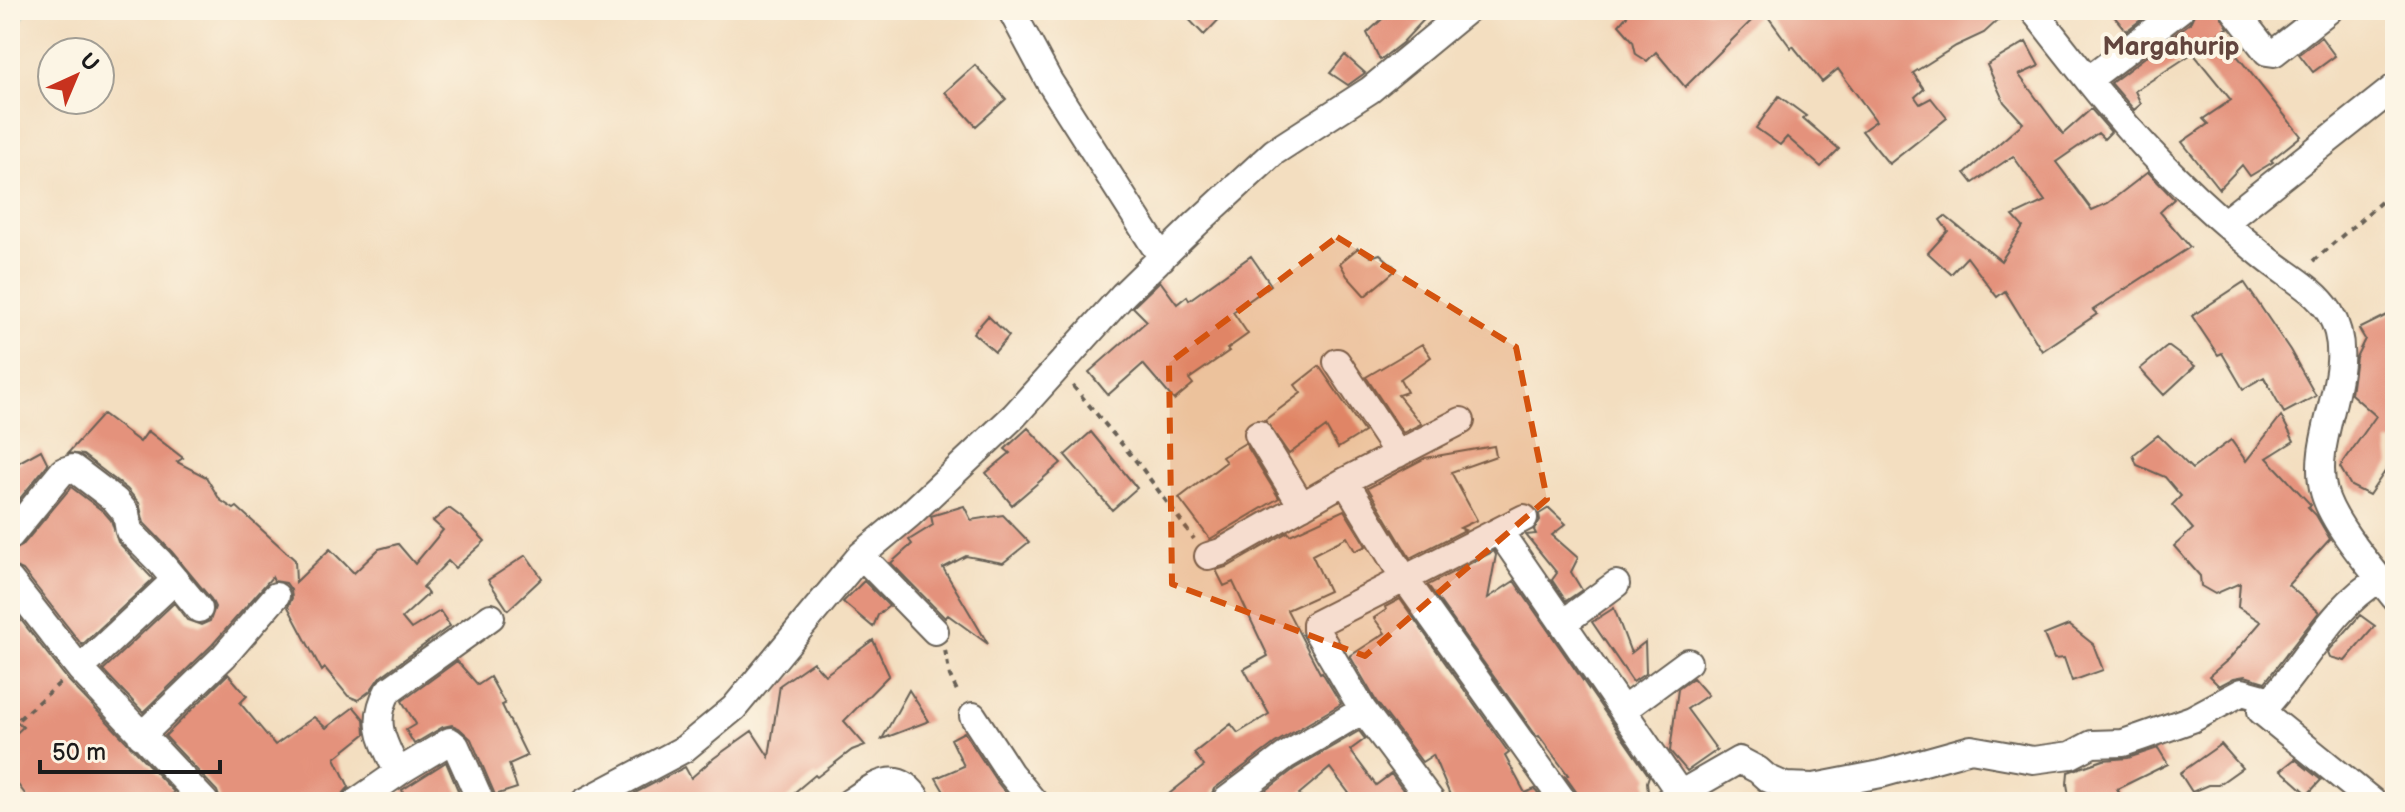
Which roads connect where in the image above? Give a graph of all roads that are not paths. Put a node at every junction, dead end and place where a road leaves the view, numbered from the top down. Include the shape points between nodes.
1 (1011, 10) edge
2 (1467, 10) edge
3 (2033, 10) edge
4 (2180, 10) edge
5 (2234, 10) edge
6 (2329, 10) edge
7 (2088, 80) junction
8 (2395, 87) edge
9 (2225, 222) junction
10 (1162, 258) junction
11 (1337, 362) dead end
12 (1461, 421) dead end
13 (1258, 434) dead end
14 (1398, 454) junction
15 (1345, 481) junction
16 (1302, 506) junction
17 (1524, 518) dead end
18 (1499, 531) junction
19 (10, 536) edge
20 (861, 555) junction
21 (1208, 556) road end
22 (1404, 578) junction
23 (10, 580) edge
24 (175, 580) junction
25 (1616, 584) dead end
26 (2387, 589) edge
27 (276, 596) dead end
28 (199, 609) dead end
29 (491, 617) dead end
30 (1563, 623) junction
31 (935, 631) road end
32 (1688, 662) dead end
33 (79, 668) junction
34 (2266, 706) junction
35 (1363, 710) junction
36 (1623, 710) junction
37 (973, 716) road end
38 (141, 736) junction
39 (398, 773) junction
40 (1673, 798) edge
41 (600, 799) edge
42 (1429, 801) edge
43 (205, 802) edge
44 (356, 802) edge
45 (481, 802) edge
46 (850, 802) edge
47 (919, 802) edge
48 (1034, 802) edge
49 (1224, 802) edge
50 (1564, 802) edge
51 (2373, 802) edge

1 - 10 street via 1049,81
2 - 10 street via 1370,90 1274,152
3 - 7 street
4 - 7 street
5 - 6 street via 2267,52 2274,53
7 - 9 street via 2175,178
8 - 9 street
9 - 26 street via 2329,313 2340,348 2321,459 2324,492
10 - 20 street via 1014,416
11 - 14 street
12 - 14 street
13 - 16 street
14 - 15 street
15 - 16 street
15 - 22 street
16 - 21 street
17 - 18 street
18 - 22 street
18 - 30 street
19 - 24 street via 63,471 73,468 115,500 126,513 129,531
20 - 31 street
20 - 41 street via 734,708 684,749
22 - 35 street via 1316,624
22 - 50 street
23 - 33 street
24 - 28 street
24 - 33 street
25 - 30 street
26 - 34 street via 2355,595
27 - 38 street via 224,656
29 - 39 street via 388,691 379,728
30 - 36 street
32 - 36 street
33 - 38 street
34 - 40 street via 2242,692 2166,728 2123,743 2092,744 2071,755 2033,760 1971,749 1814,787 1785,786 1739,760
34 - 51 street
35 - 42 street
35 - 49 street via 1285,756
36 - 40 street
37 - 48 street
38 - 43 street
39 - 44 street
39 - 45 street via 450,741
46 - 47 street via 890,780 901,783

